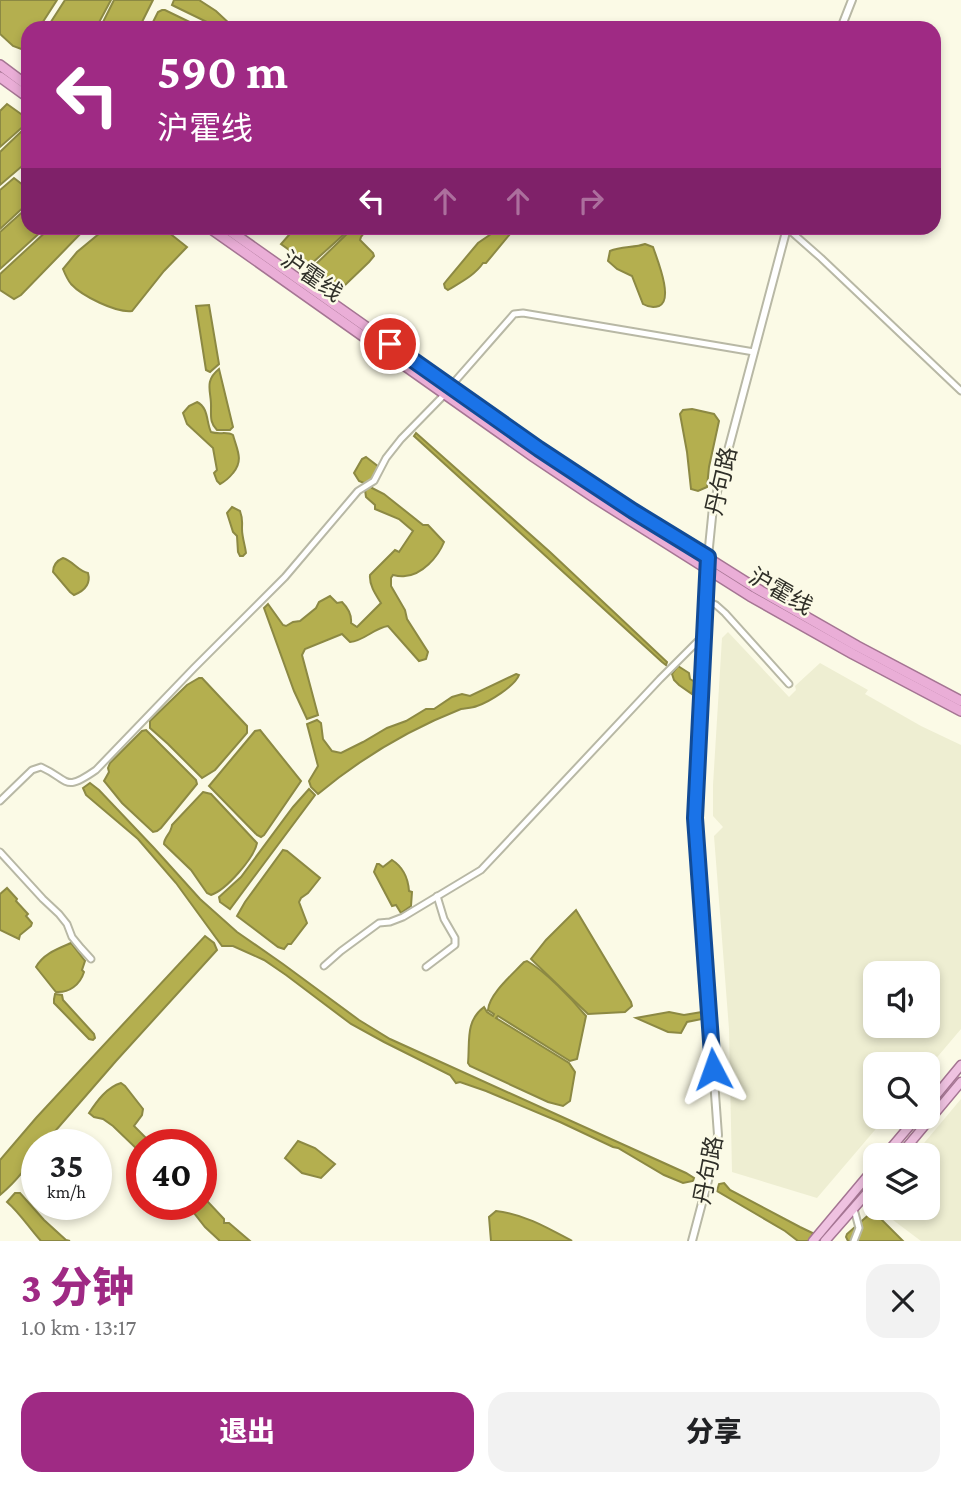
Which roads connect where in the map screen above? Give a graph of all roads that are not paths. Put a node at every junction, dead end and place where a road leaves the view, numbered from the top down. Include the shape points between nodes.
1 (852, 0) edge
2 (844, 21) edge
3 (0, 65) edge
4 (0, 77) edge
5 (21, 81) edge
6 (21, 92) edge
7 (220, 235) edge
8 (236, 235) edge
9 (785, 235) edge
10 (795, 235) edge
11 (754, 352) junction
12 (447, 390) junction
13 (961, 391) edge
14 (708, 557) junction
15 (708, 569) junction
16 (706, 601) junction
17 (704, 635) junction
18 (789, 684) dead end
19 (947, 699) junction
20 (961, 701) edge
21 (961, 711) edge
22 (0, 802) edge
23 (0, 852) edge
24 (437, 896) junction
25 (91, 959) dead end
26 (324, 967) dead end
27 (426, 967) dead end
28 (961, 1065) edge
29 (961, 1082) edge
30 (940, 1090) edge
31 (907, 1129) edge
32 (895, 1143) edge
33 (910, 1143) edge
34 (863, 1181) edge
35 (863, 1198) edge
36 (854, 1209) junction
37 (692, 1241) edge
38 (813, 1241) edge
39 (825, 1241) edge
40 (854, 1241) edge

1 - 2 street
3 - 5 highway
4 - 6 highway
7 - 12 highway, 沪霍线
8 - 12 highway, 沪霍线
9 - 11 street, 丹句路
10 - 13 street
11 - 12 street via 514,314
11 - 14 street, 丹句路 via 713,507
12 - 14 highway, 沪霍线
12 - 15 highway, 沪霍线 via 595,498
12 - 22 street via 401,439 374,481 358,491 285,577 96,770 65,783 41,767
14 - 15 street, 丹句路
14 - 19 highway, 沪霍线
15 - 16 street, 丹句路
15 - 19 highway, 沪霍线 via 853,654
16 - 17 street, 丹句路
16 - 18 street via 725,613
17 - 24 street via 481,870
17 - 37 street, 丹句路 via 695,818 718,1135
19 - 20 highway, 沪霍线
19 - 21 highway, 沪霍线
23 - 25 street via 59,914
24 - 26 street via 402,917 379,923
24 - 27 street via 455,945
28 - 30 main road
29 - 33 main road
31 - 32 main road
34 - 38 main road
35 - 36 main road
36 - 39 main road
36 - 40 street via 859,1228

